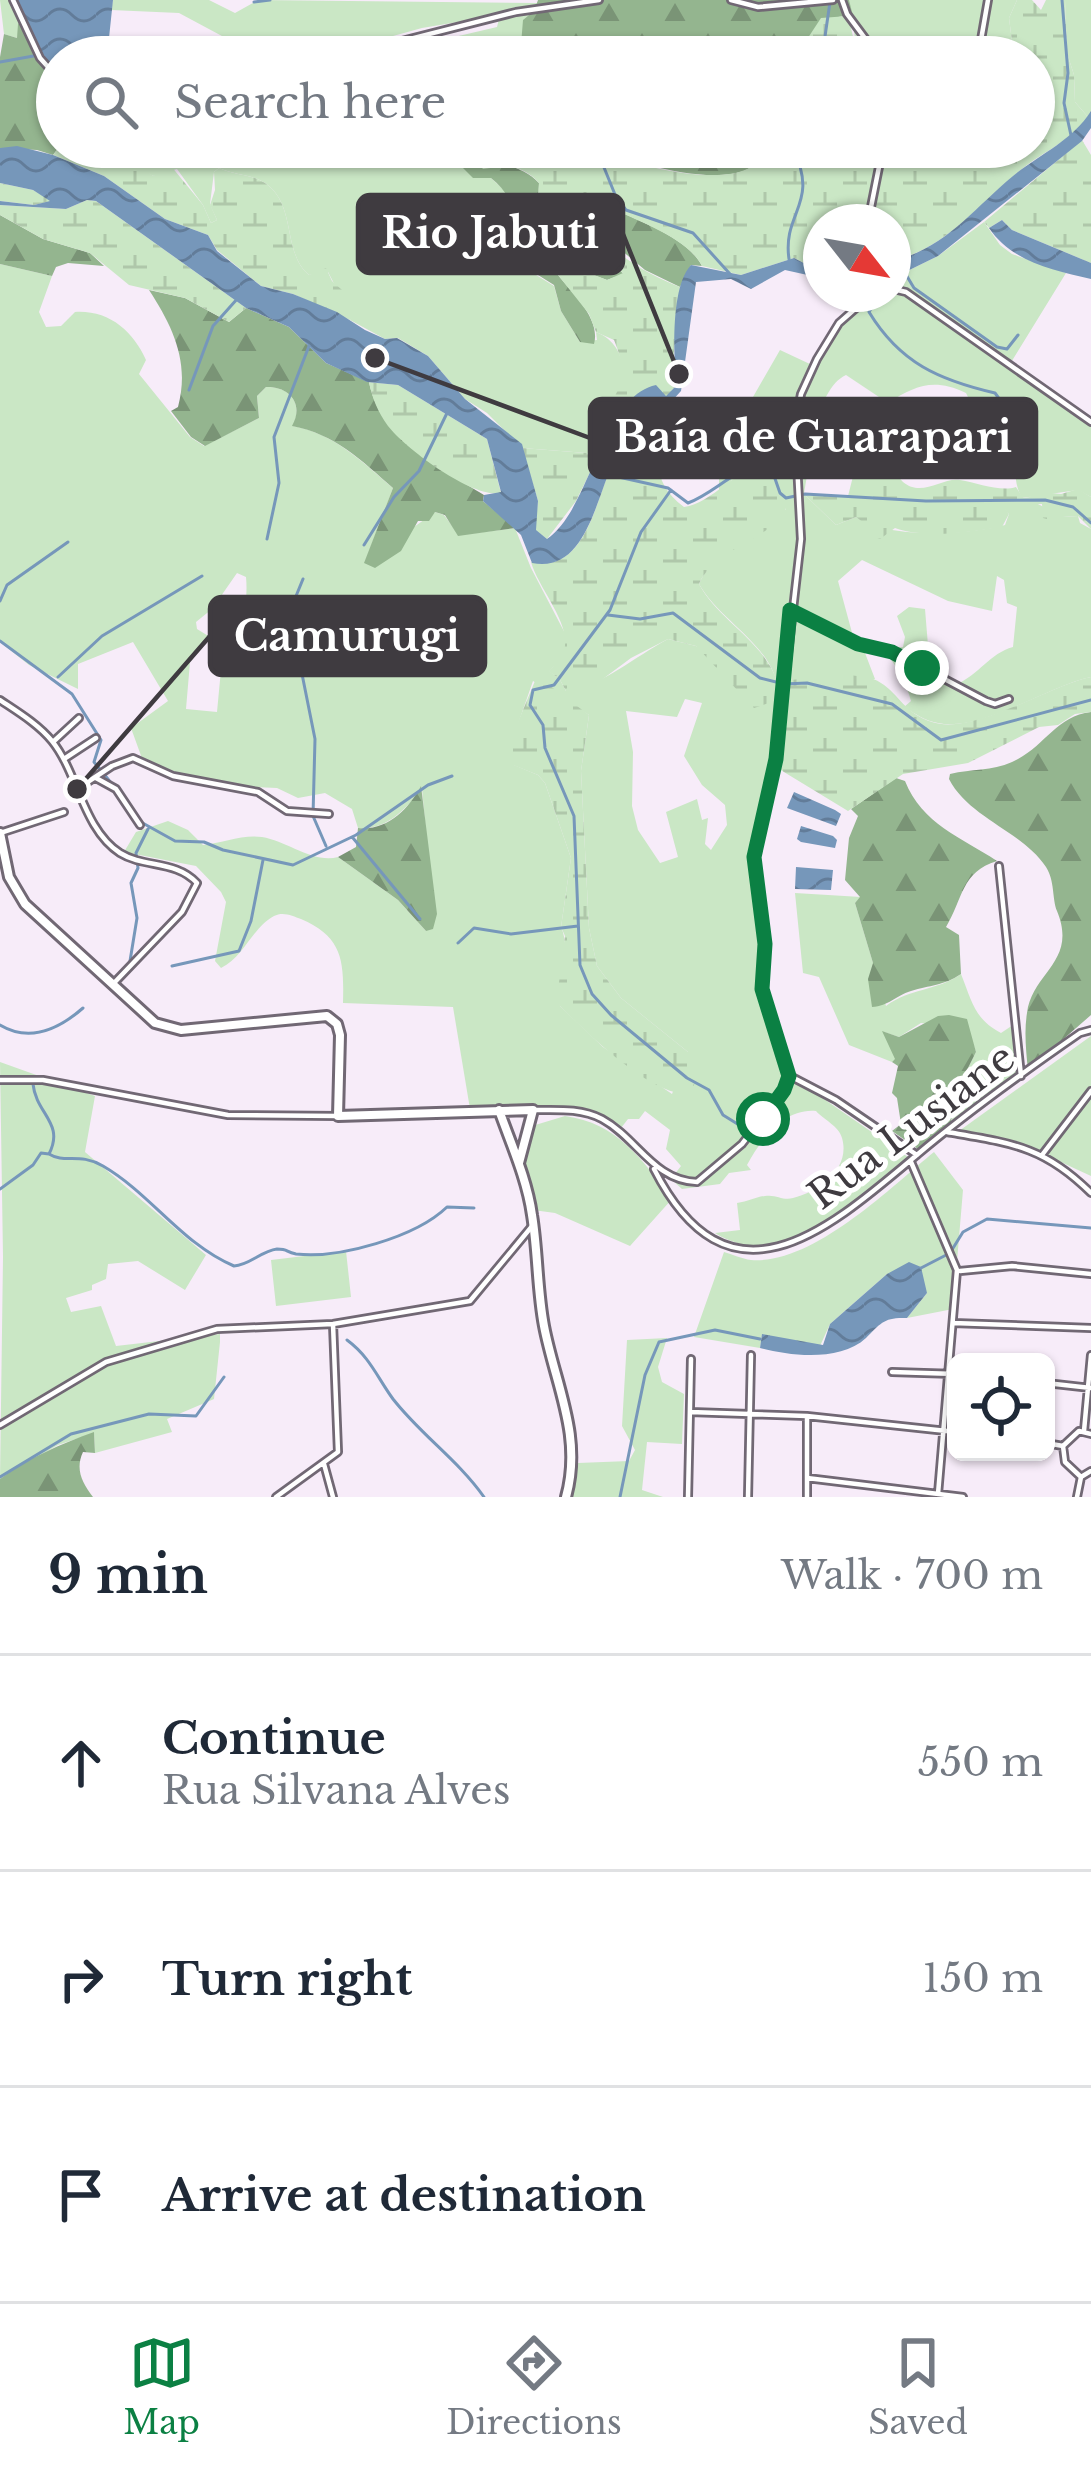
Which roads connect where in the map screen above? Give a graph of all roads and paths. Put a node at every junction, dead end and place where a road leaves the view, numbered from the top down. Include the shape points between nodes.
1 (13, 0) edge
2 (598, 0) edge
3 (731, 0) edge
4 (833, 0) edge
5 (842, 0) edge
6 (988, 0) edge
7 (422, 36) edge
8 (863, 36) edge
9 (982, 36) edge
10 (36, 49) edge
11 (879, 168) edge
12 (872, 204) edge
13 (911, 296) edge
14 (849, 312) edge
15 (1091, 422) edge
16 (790, 610) junction
17 (1010, 699) dead end
18 (0, 700) edge
19 (79, 718) dead end
20 (96, 738) dead end
21 (53, 742) junction
22 (64, 759) junction
23 (96, 778) junction
24 (77, 789) junction
25 (64, 812) dead end
26 (329, 814) dead end
27 (140, 825) dead end
28 (0, 833) edge
29 (999, 866) dead end
30 (112, 984) junction
31 (1091, 1030) edge
32 (789, 1076) junction
33 (1021, 1076) junction
34 (0, 1080) edge
35 (1091, 1091) edge
36 (499, 1110) junction
37 (533, 1110) junction
38 (338, 1116) junction
39 (527, 1131) junction
40 (507, 1132) junction
41 (947, 1132) junction
42 (917, 1155) junction
43 (1042, 1155) junction
44 (910, 1161) junction
45 (520, 1163) junction
46 (651, 1164) junction
47 (1091, 1193) edge
48 (533, 1225) junction
49 (957, 1271) junction
50 (1091, 1274) edge
51 (953, 1323) junction
52 (333, 1324) junction
53 (1091, 1328) edge
54 (952, 1353) edge
55 (751, 1355) dead end
56 (1091, 1355) edge
57 (691, 1359) dead end
58 (892, 1372) dead end
59 (947, 1373) edge
60 (1055, 1384) edge
61 (1089, 1388) edge
62 (947, 1402) edge
63 (690, 1412) junction
64 (749, 1412) junction
65 (807, 1416) junction
66 (0, 1424) edge
67 (942, 1430) junction
68 (947, 1431) edge
69 (1088, 1433) edge
70 (1055, 1445) edge
71 (1063, 1446) junction
72 (324, 1464) junction
73 (1091, 1471) edge
74 (1082, 1477) junction
75 (807, 1478) junction
76 (938, 1494) junction
77 (276, 1497) edge
78 (333, 1497) edge
79 (566, 1497) edge
80 (688, 1497) edge
81 (748, 1497) edge
82 (807, 1497) edge
83 (963, 1497) edge
84 (1077, 1497) edge

1 - 10 street
2 - 7 street
3 - 4 street via 758,7
5 - 8 street
6 - 9 street
11 - 12 street
13 - 15 street
14 - 16 street via 806,382 794,439 801,539
16 - 17 street via 986,701
16 - 32 street via 776,759 754,857 762,989
18 - 21 street
19 - 21 street
20 - 22 street
21 - 22 street
22 - 24 street
23 - 24 street
23 - 26 street via 133,758 173,776 257,792 287,811
23 - 27 street via 116,788
24 - 30 street via 115,850 197,883 182,912
25 - 28 street
28 - 30 street via 9,877 25,904
29 - 33 street
30 - 38 street via 166,1029 333,1019 340,1035
31 - 33 street, Rua Lusiane
32 - 42 street
32 - 46 street via 763,1119 710,1175 685,1181
33 - 41 street, Rua Lusiane
34 - 38 street via 43,1080 227,1115
35 - 43 street
36 - 37 street
36 - 38 street
36 - 40 street
37 - 39 street
37 - 46 street via 593,1115
39 - 40 street
39 - 45 street
40 - 45 street
41 - 42 street, Rua Lusiane
41 - 43 street
42 - 44 street, Rua Lusiane
43 - 47 street
44 - 46 street, Rua Lusiane via 822,1228 760,1250 724,1246 693,1223
44 - 49 street
45 - 48 street
48 - 52 street via 470,1301
48 - 79 street via 544,1323 568,1413
49 - 50 street via 1012,1265
49 - 51 street
51 - 53 street
51 - 54 street
52 - 66 street via 217,1329 117,1358
52 - 72 street via 340,1446
55 - 64 street
56 - 61 street
57 - 63 street
58 - 59 street
60 - 61 street
61 - 69 street
62 - 67 street
63 - 64 street
63 - 80 street
64 - 65 street
64 - 81 street
65 - 67 street
65 - 75 street
67 - 68 street
67 - 76 street
69 - 71 street via 1074,1433
70 - 71 street
71 - 74 street via 1065,1462
72 - 77 street
72 - 78 street
73 - 74 street
74 - 84 street
75 - 76 street
75 - 82 street
76 - 83 street

